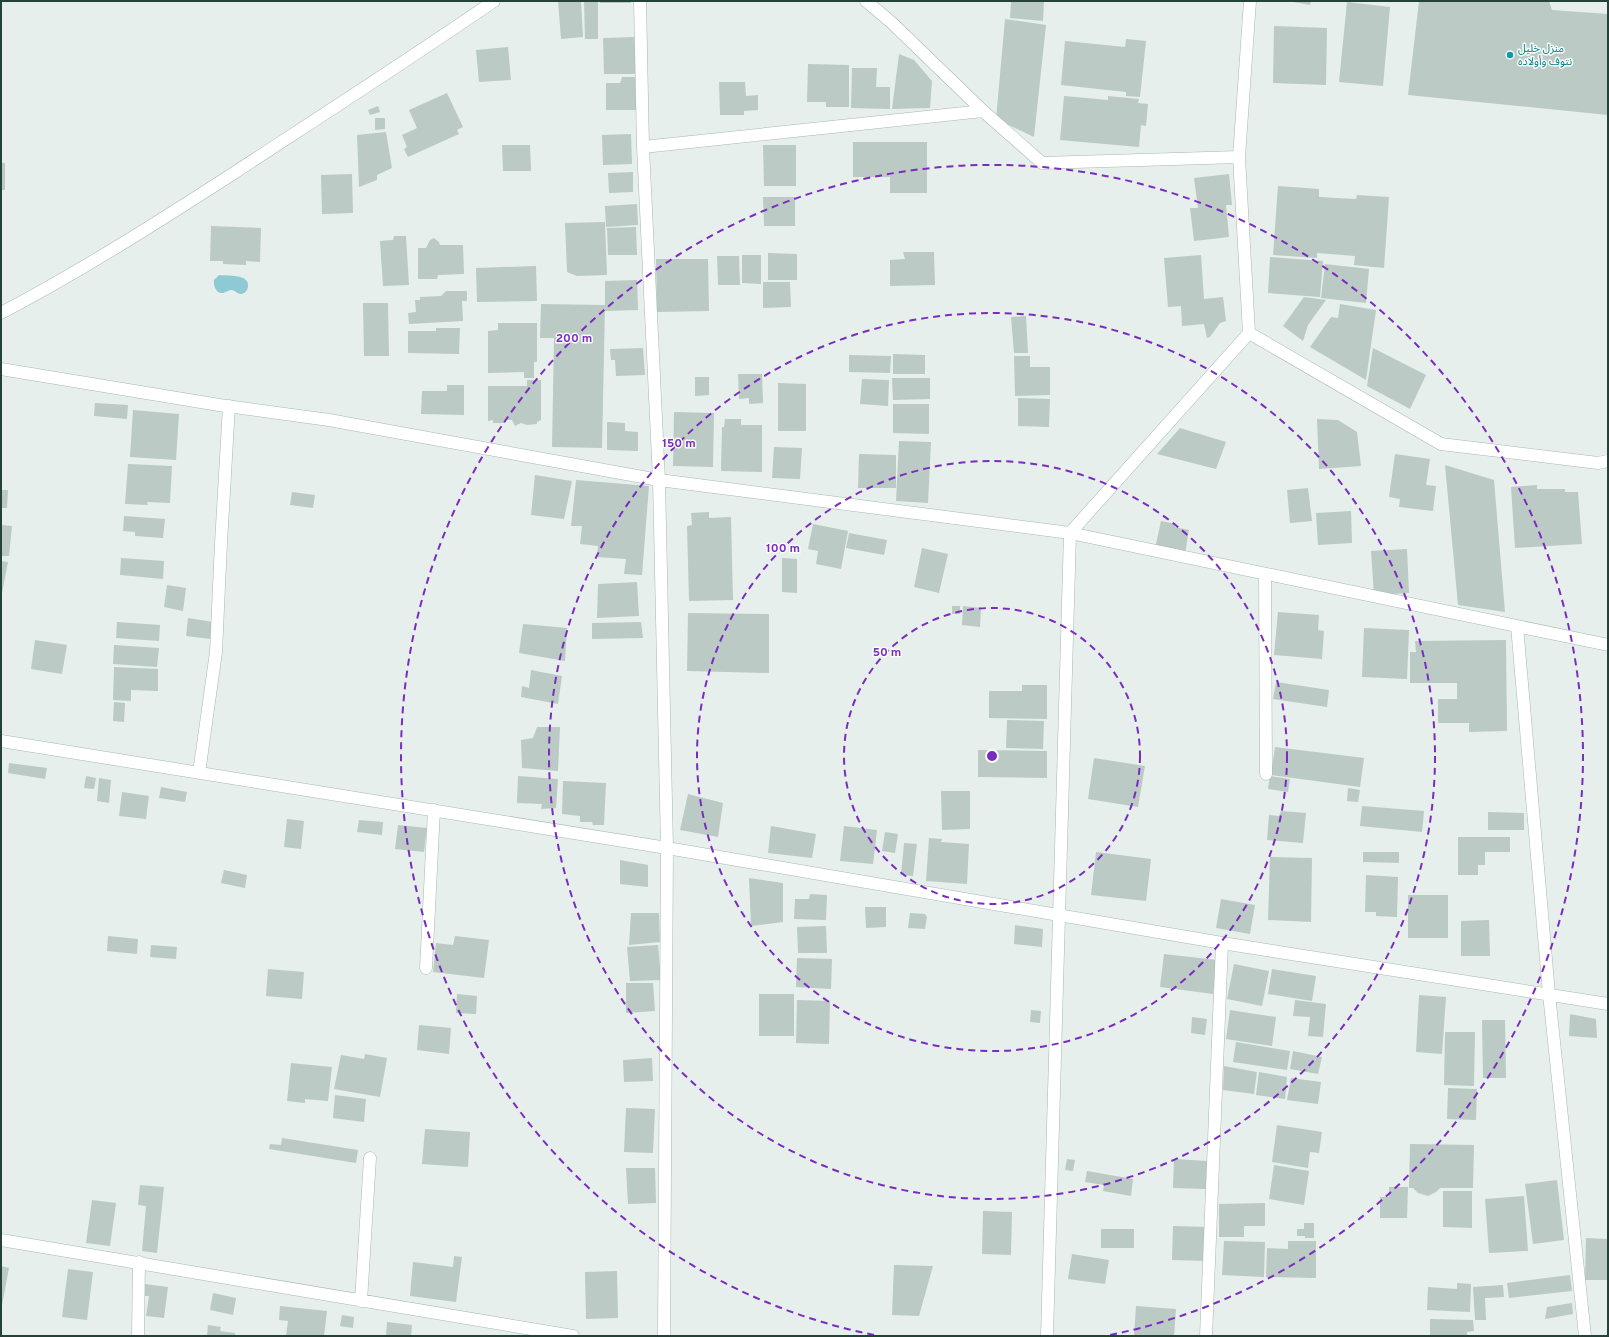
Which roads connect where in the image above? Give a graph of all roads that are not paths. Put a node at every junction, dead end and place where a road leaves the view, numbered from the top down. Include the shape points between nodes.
1 (494, 1) edge
2 (640, 1) edge
3 (866, 1) edge
4 (1250, 1) edge
5 (983, 111) junction
6 (643, 147) junction
7 (1239, 157) junction
8 (1, 313) edge
9 (1249, 333) junction
10 (1, 369) edge
11 (229, 406) junction
12 (1608, 461) edge
13 (659, 480) junction
14 (1070, 533) junction
15 (1265, 574) junction
16 (1517, 626) junction
17 (1608, 645) edge
18 (1, 741) edge
19 (199, 773) junction
20 (1266, 774) dead end
21 (434, 810) junction
22 (667, 848) junction
23 (1060, 914) junction
24 (1222, 943) junction
25 (426, 968) dead end
26 (1549, 994) junction
27 (1608, 1004) edge
28 (370, 1158) dead end
29 (1, 1240) edge
30 (139, 1262) junction
31 (361, 1301) junction
32 (138, 1336) edge
33 (573, 1336) edge
34 (664, 1336) edge
35 (1047, 1336) edge
36 (1206, 1336) edge
37 (1585, 1336) edge

1 - 8 street via 386,75 148,228 37,295
2 - 6 street
3 - 5 street via 892,22
4 - 7 street
5 - 6 street
5 - 7 street via 1042,163
6 - 13 street
7 - 9 street
9 - 12 street via 1441,444 1598,463
9 - 14 street
10 - 11 street
11 - 13 street via 329,420
11 - 19 street via 216,652
13 - 14 street
13 - 22 street
14 - 15 street
14 - 23 street
15 - 16 street
15 - 20 street
16 - 17 street
16 - 26 street
18 - 19 street
19 - 21 street
21 - 22 street
21 - 25 street
22 - 23 street
22 - 34 street
23 - 24 street
23 - 35 street
24 - 26 street
24 - 36 street
26 - 27 street
26 - 37 street
28 - 31 street
29 - 30 street
30 - 31 street
30 - 32 street
31 - 33 street

